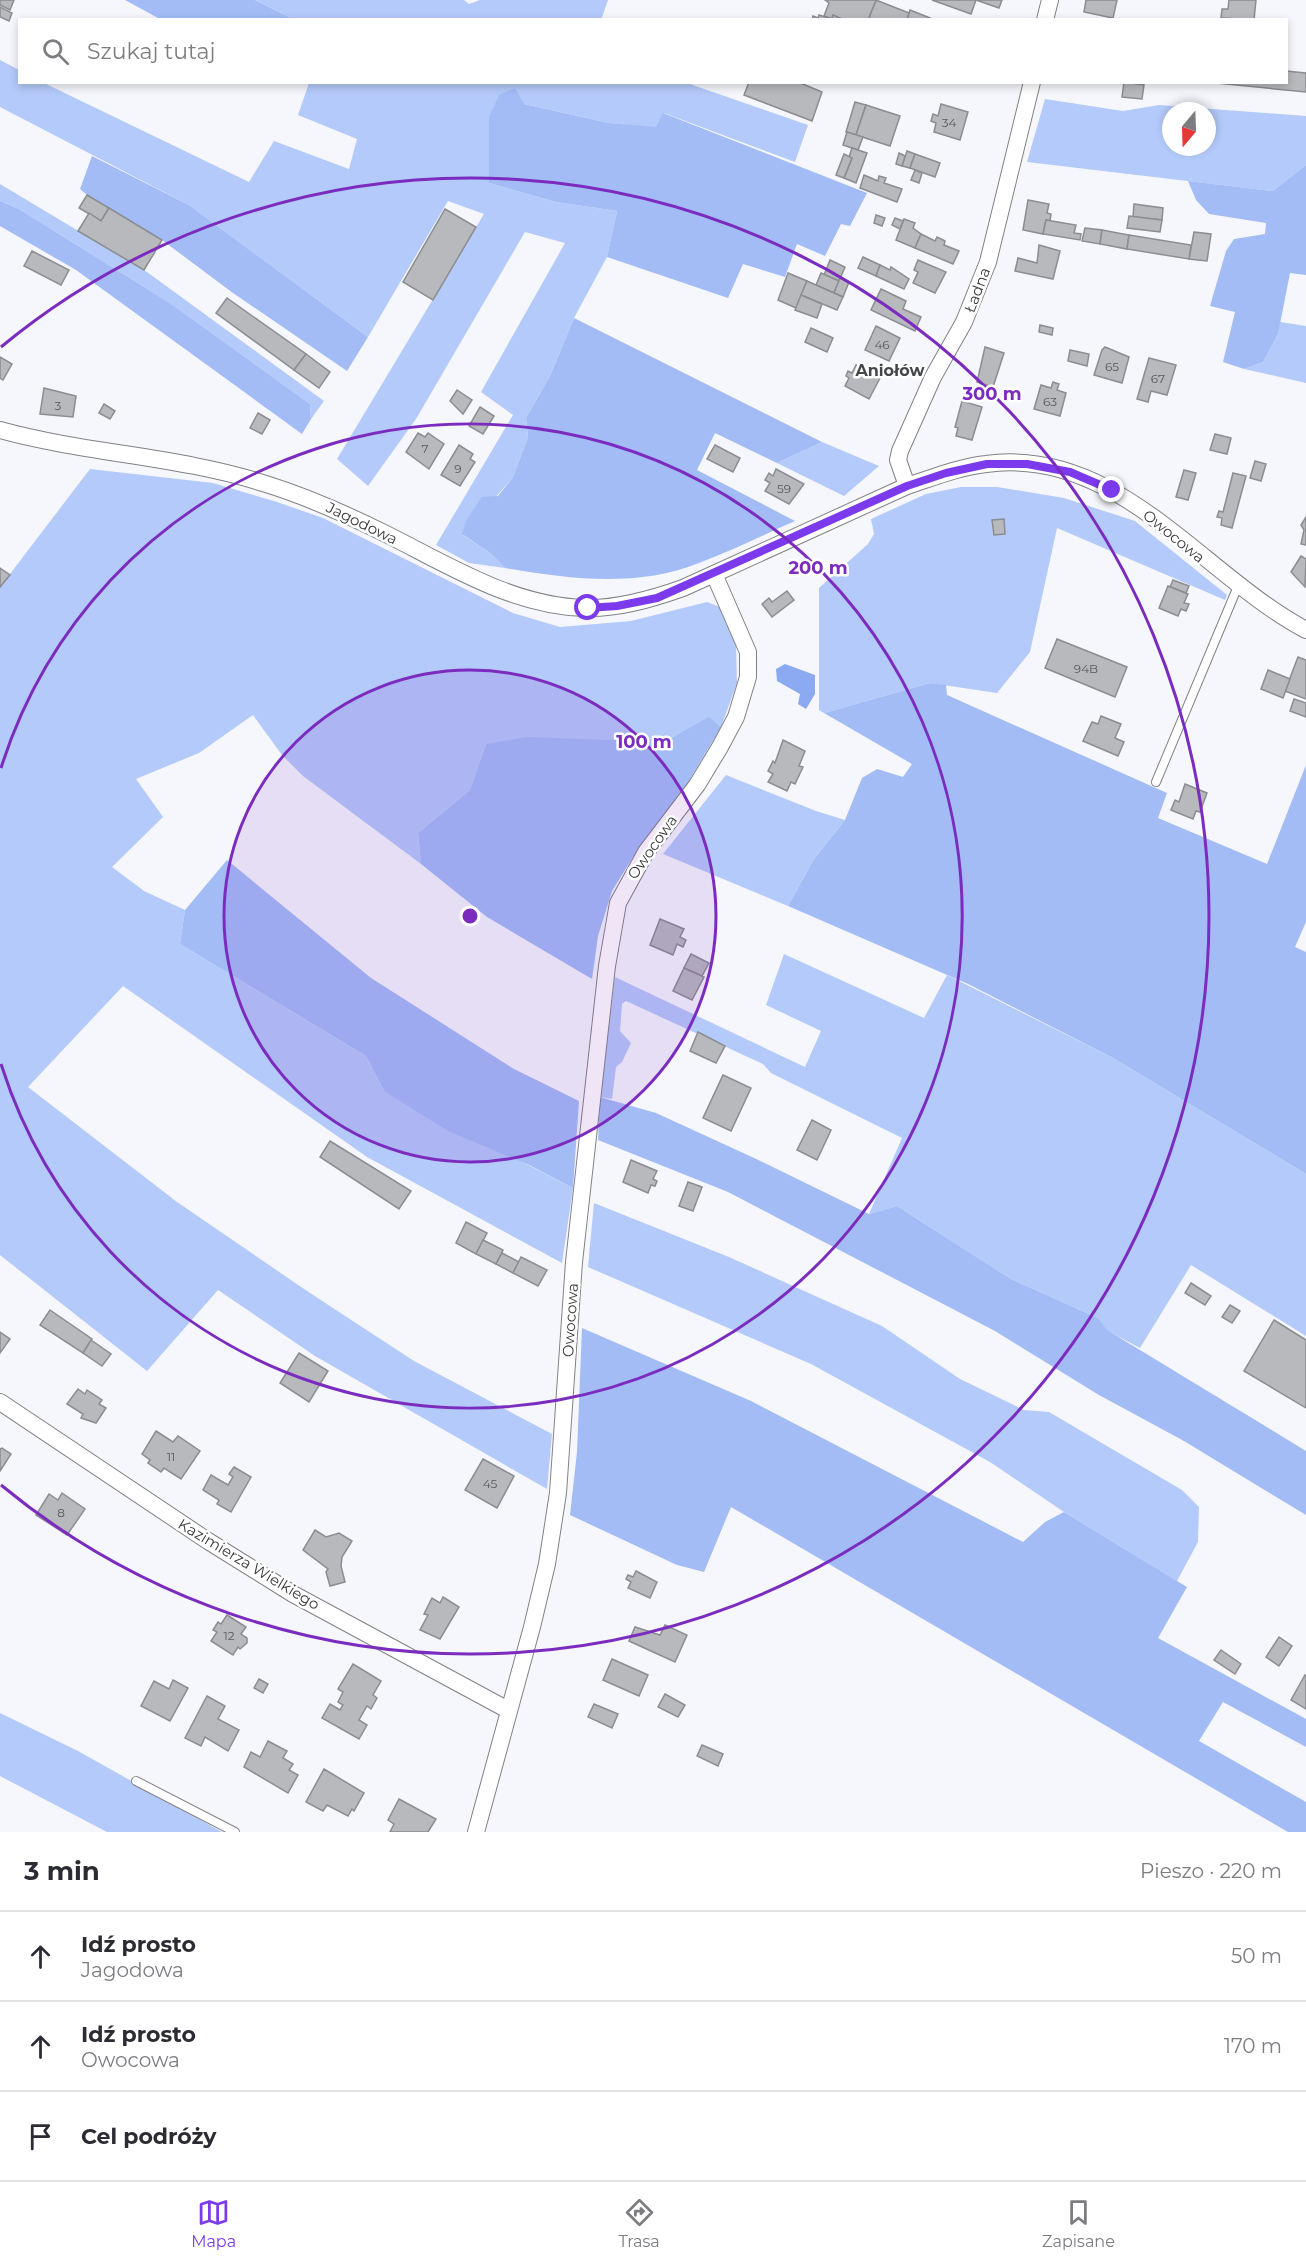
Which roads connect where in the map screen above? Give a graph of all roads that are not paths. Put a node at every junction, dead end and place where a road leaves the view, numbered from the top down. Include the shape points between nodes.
1 (1050, 0) edge
2 (1046, 18) edge
3 (1032, 84) edge
4 (0, 430) edge
5 (907, 486) junction
6 (714, 574) junction
7 (1238, 586) junction
8 (1306, 630) edge
9 (1156, 782) dead end
10 (0, 1402) edge
11 (508, 1710) junction
12 (136, 1781) dead end
13 (235, 1832) edge
14 (476, 1832) edge

1 - 2 street
3 - 5 street, Ładna via 988,262 964,322 933,377 900,451 898,460
4 - 6 street, Jagodowa via 266,484 331,507 504,591 537,602 588,608 617,606 657,598
5 - 6 street, Owocowa
5 - 7 street, Owocowa via 987,464 1027,464 1070,472 1136,505
6 - 11 street, Owocowa via 748,652 748,677 720,747 697,785 645,852 618,903 607,966 574,1262 558,1493 535,1617
7 - 8 street, Owocowa
7 - 9 lane
10 - 11 street, Kazimierza Wielkiego via 293,1594
11 - 14 street, Owocowa via 506,1730
12 - 13 lane

